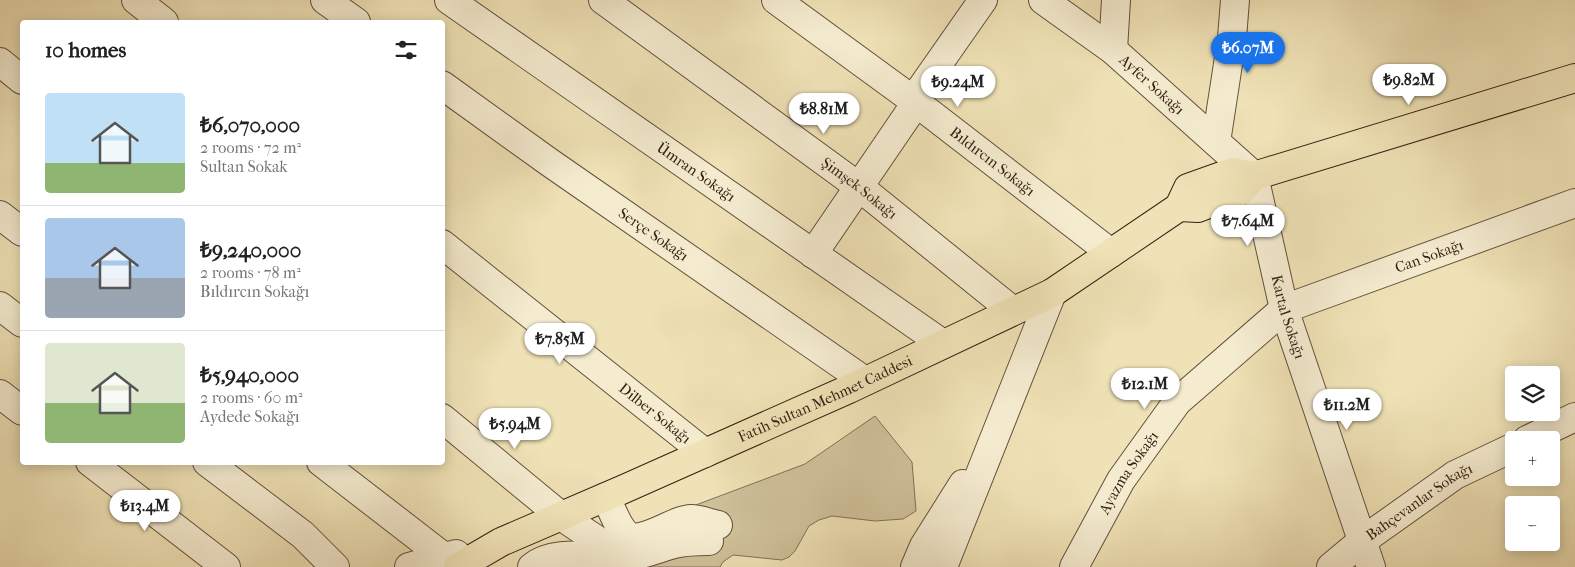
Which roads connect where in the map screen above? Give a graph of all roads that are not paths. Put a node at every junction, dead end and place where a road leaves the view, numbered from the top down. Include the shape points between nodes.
1 (136, 0) edge
2 (325, 0) edge
3 (450, 0) edge
4 (602, 0) edge
5 (776, 0) edge
6 (983, 0) edge
7 (1043, 0) edge
8 (1116, 0) edge
9 (1235, 0) edge
10 (161, 20) edge
11 (353, 20) edge
12 (1113, 50) junction
13 (0, 62) edge
14 (20, 78) edge
15 (1575, 78) edge
16 (445, 87) edge
17 (914, 102) junction
18 (1216, 142) junction
19 (1254, 176) junction
20 (858, 186) junction
21 (1575, 203) edge
22 (0, 215) edge
23 (20, 230) edge
24 (445, 246) edge
25 (1111, 253) junction
26 (813, 254) junction
27 (1052, 293) junction
28 (0, 306) edge
29 (1284, 309) junction
30 (1013, 311) junction
31 (20, 321) edge
32 (943, 344) junction
33 (865, 381) junction
34 (0, 394) edge
35 (20, 409) edge
36 (1575, 417) edge
37 (445, 420) edge
38 (999, 425) junction
39 (1546, 431) edge
40 (1505, 450) edge
41 (704, 453) junction
42 (94, 465) edge
43 (212, 465) edge
44 (325, 465) edge
45 (606, 496) junction
46 (561, 516) junction
47 (1362, 541) junction
48 (628, 557) junction
49 (451, 562) edge
50 (540, 562) edge
51 (226, 567) edge
52 (335, 567) edge
53 (409, 567) edge
54 (582, 567) edge
55 (915, 567) edge
56 (943, 567) edge
57 (1074, 567) edge
58 (1331, 567) edge
59 (1371, 567) edge

1 - 10 street
2 - 11 street
3 - 26 street, Ümran Sokağı
4 - 20 street, Şimşek Sokağı
5 - 17 street, Bıldırcın Sokağı
6 - 17 street
7 - 12 street, Ayfer Sokağı
8 - 12 street
9 - 18 street
12 - 18 street, Ayfer Sokağı
13 - 14 street
15 - 19 main road, Fatih Sultan Mehmet Caddesi
16 - 33 street, Serçe Sokağı
17 - 20 street
17 - 25 street, Bıldırcın Sokağı
18 - 19 street, Ayfer Sokağı
19 - 25 main road, Fatih Sultan Mehmet Caddesi via 1240,192 1198,208 1179,208
19 - 29 street, Kartal Sokağı
20 - 26 street
20 - 30 street, Şimşek Sokağı
21 - 29 street, Can Sokağı
22 - 23 street
24 - 41 street, Dilber Sokağı
25 - 27 main road, Fatih Sultan Mehmet Caddesi
26 - 32 street, Ümran Sokağı
27 - 30 main road, Fatih Sultan Mehmet Caddesi
27 - 38 street
28 - 31 street
29 - 47 street, Kartal Sokağı
29 - 57 street, Ayazma Sokağı via 1177,402 1121,480
30 - 32 main road, Fatih Sultan Mehmet Caddesi
32 - 33 main road, Fatih Sultan Mehmet Caddesi
33 - 41 main road, Fatih Sultan Mehmet Caddesi
34 - 35 street
36 - 39 street
37 - 46 street
38 - 55 street via 924,546
38 - 56 street
40 - 47 street, Bahçevanlar Sokağı via 1455,475
41 - 45 main road, Fatih Sultan Mehmet Caddesi
42 - 51 street
43 - 52 street via 303,535
44 - 49 street
45 - 46 main road, Fatih Sultan Mehmet Caddesi
45 - 48 street via 624,533 630,537 637,538 690,519 702,521 713,533
46 - 48 street
46 - 49 main road, Fatih Sultan Mehmet Caddesi
47 - 58 street, Bahçevanlar Sokağı
47 - 59 street, Kartal Sokağı
48 - 50 street via 561,556
49 - 53 street
50 - 54 street

